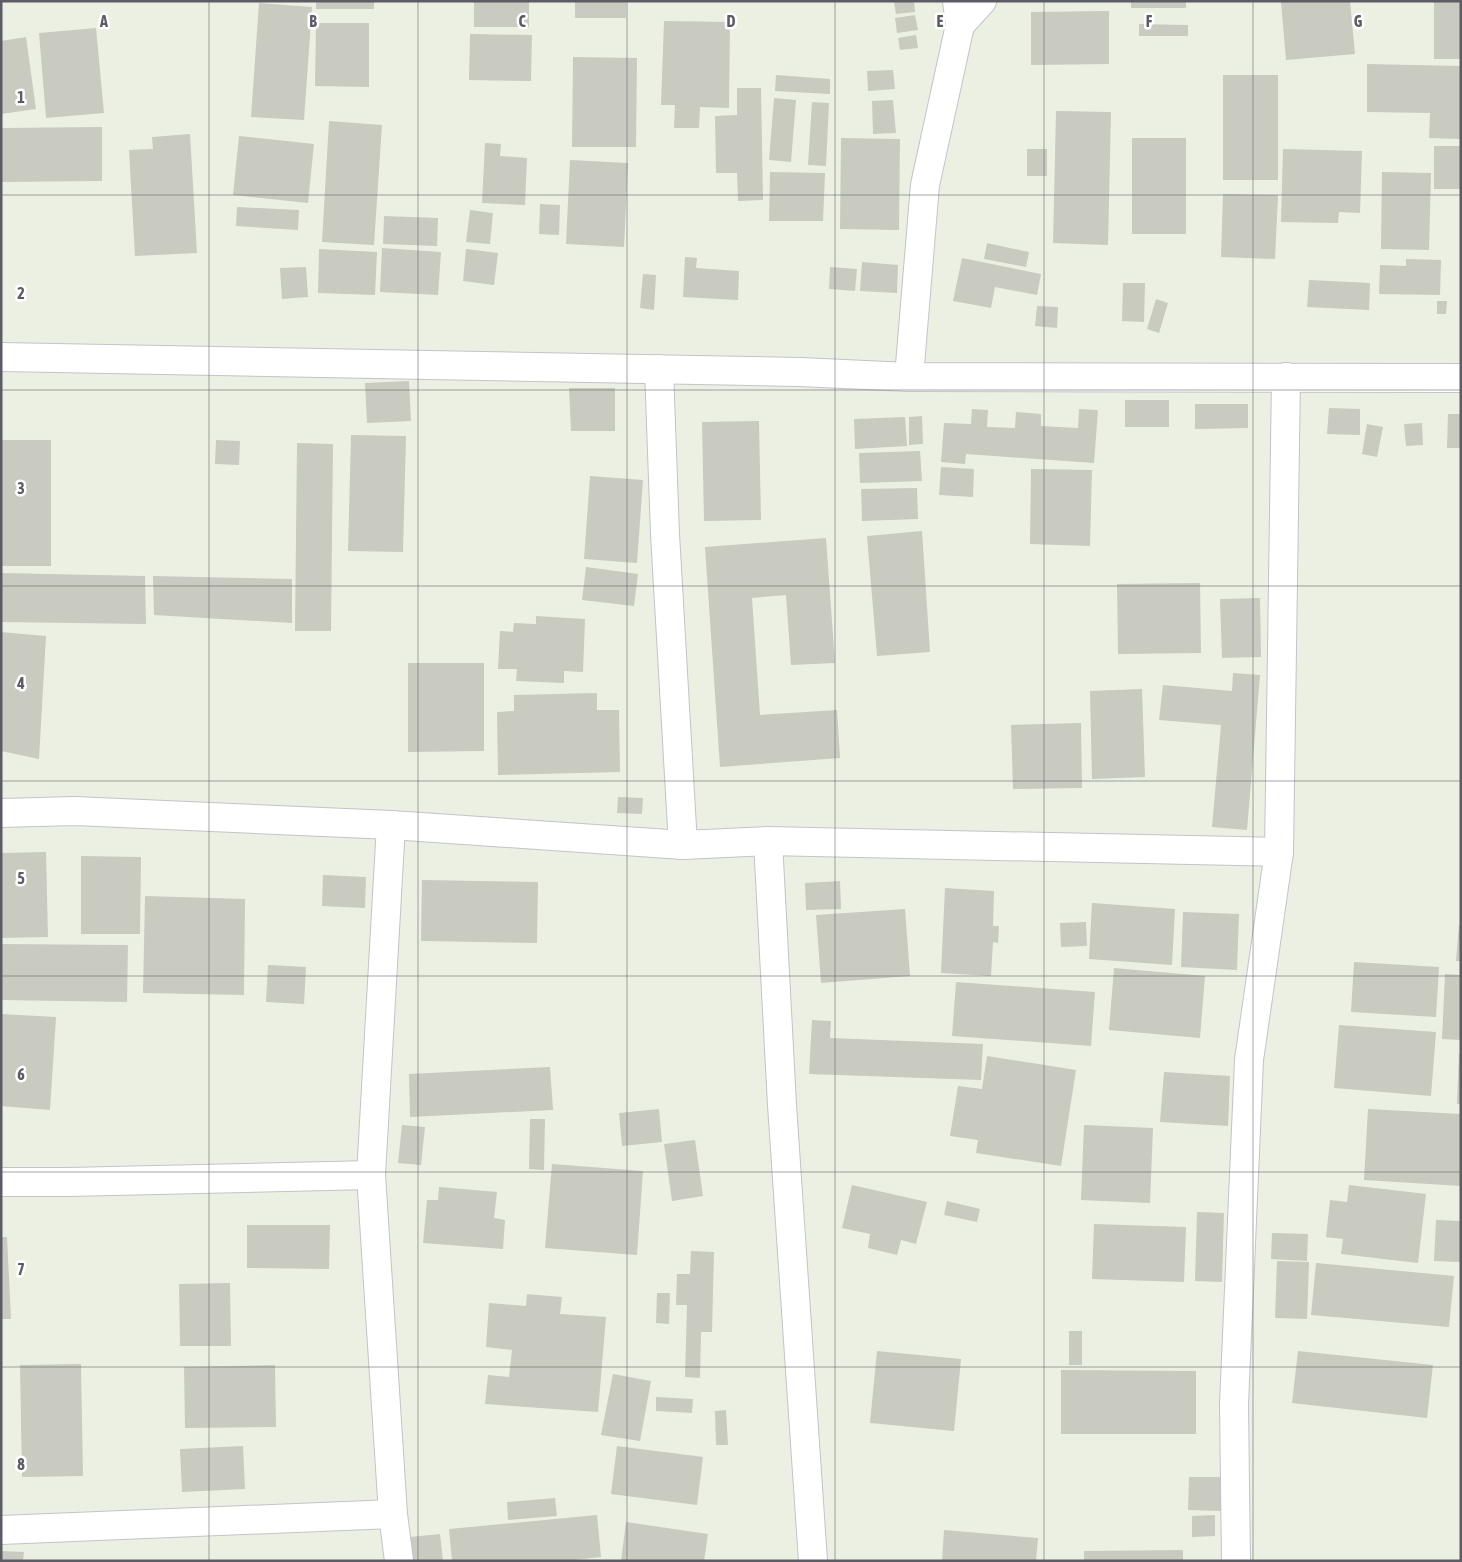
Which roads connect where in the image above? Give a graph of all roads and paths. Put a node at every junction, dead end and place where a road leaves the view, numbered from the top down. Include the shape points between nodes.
1 (982, 1) edge
2 (959, 13) edge
3 (1, 356) edge
4 (659, 369) junction
5 (909, 377) junction
6 (1286, 377) junction
7 (1461, 378) edge
8 (1, 813) edge
9 (391, 825) junction
10 (768, 841) junction
11 (683, 844) junction
12 (1279, 852) junction
13 (371, 1175) junction
14 (1, 1182) edge
15 (393, 1514) junction
16 (1, 1530) edge
17 (399, 1561) edge
18 (813, 1561) edge
19 (1236, 1561) edge

1 - 2 street
2 - 5 street via 925,184
3 - 4 street
4 - 5 street
4 - 11 street
5 - 6 street
6 - 7 street
6 - 12 street
8 - 9 street via 75,811
9 - 11 street
9 - 13 street
10 - 11 street
10 - 12 street
10 - 18 street
12 - 19 street via 1250,1060 1234,1404
13 - 14 street
13 - 15 street
15 - 16 street
15 - 17 street

